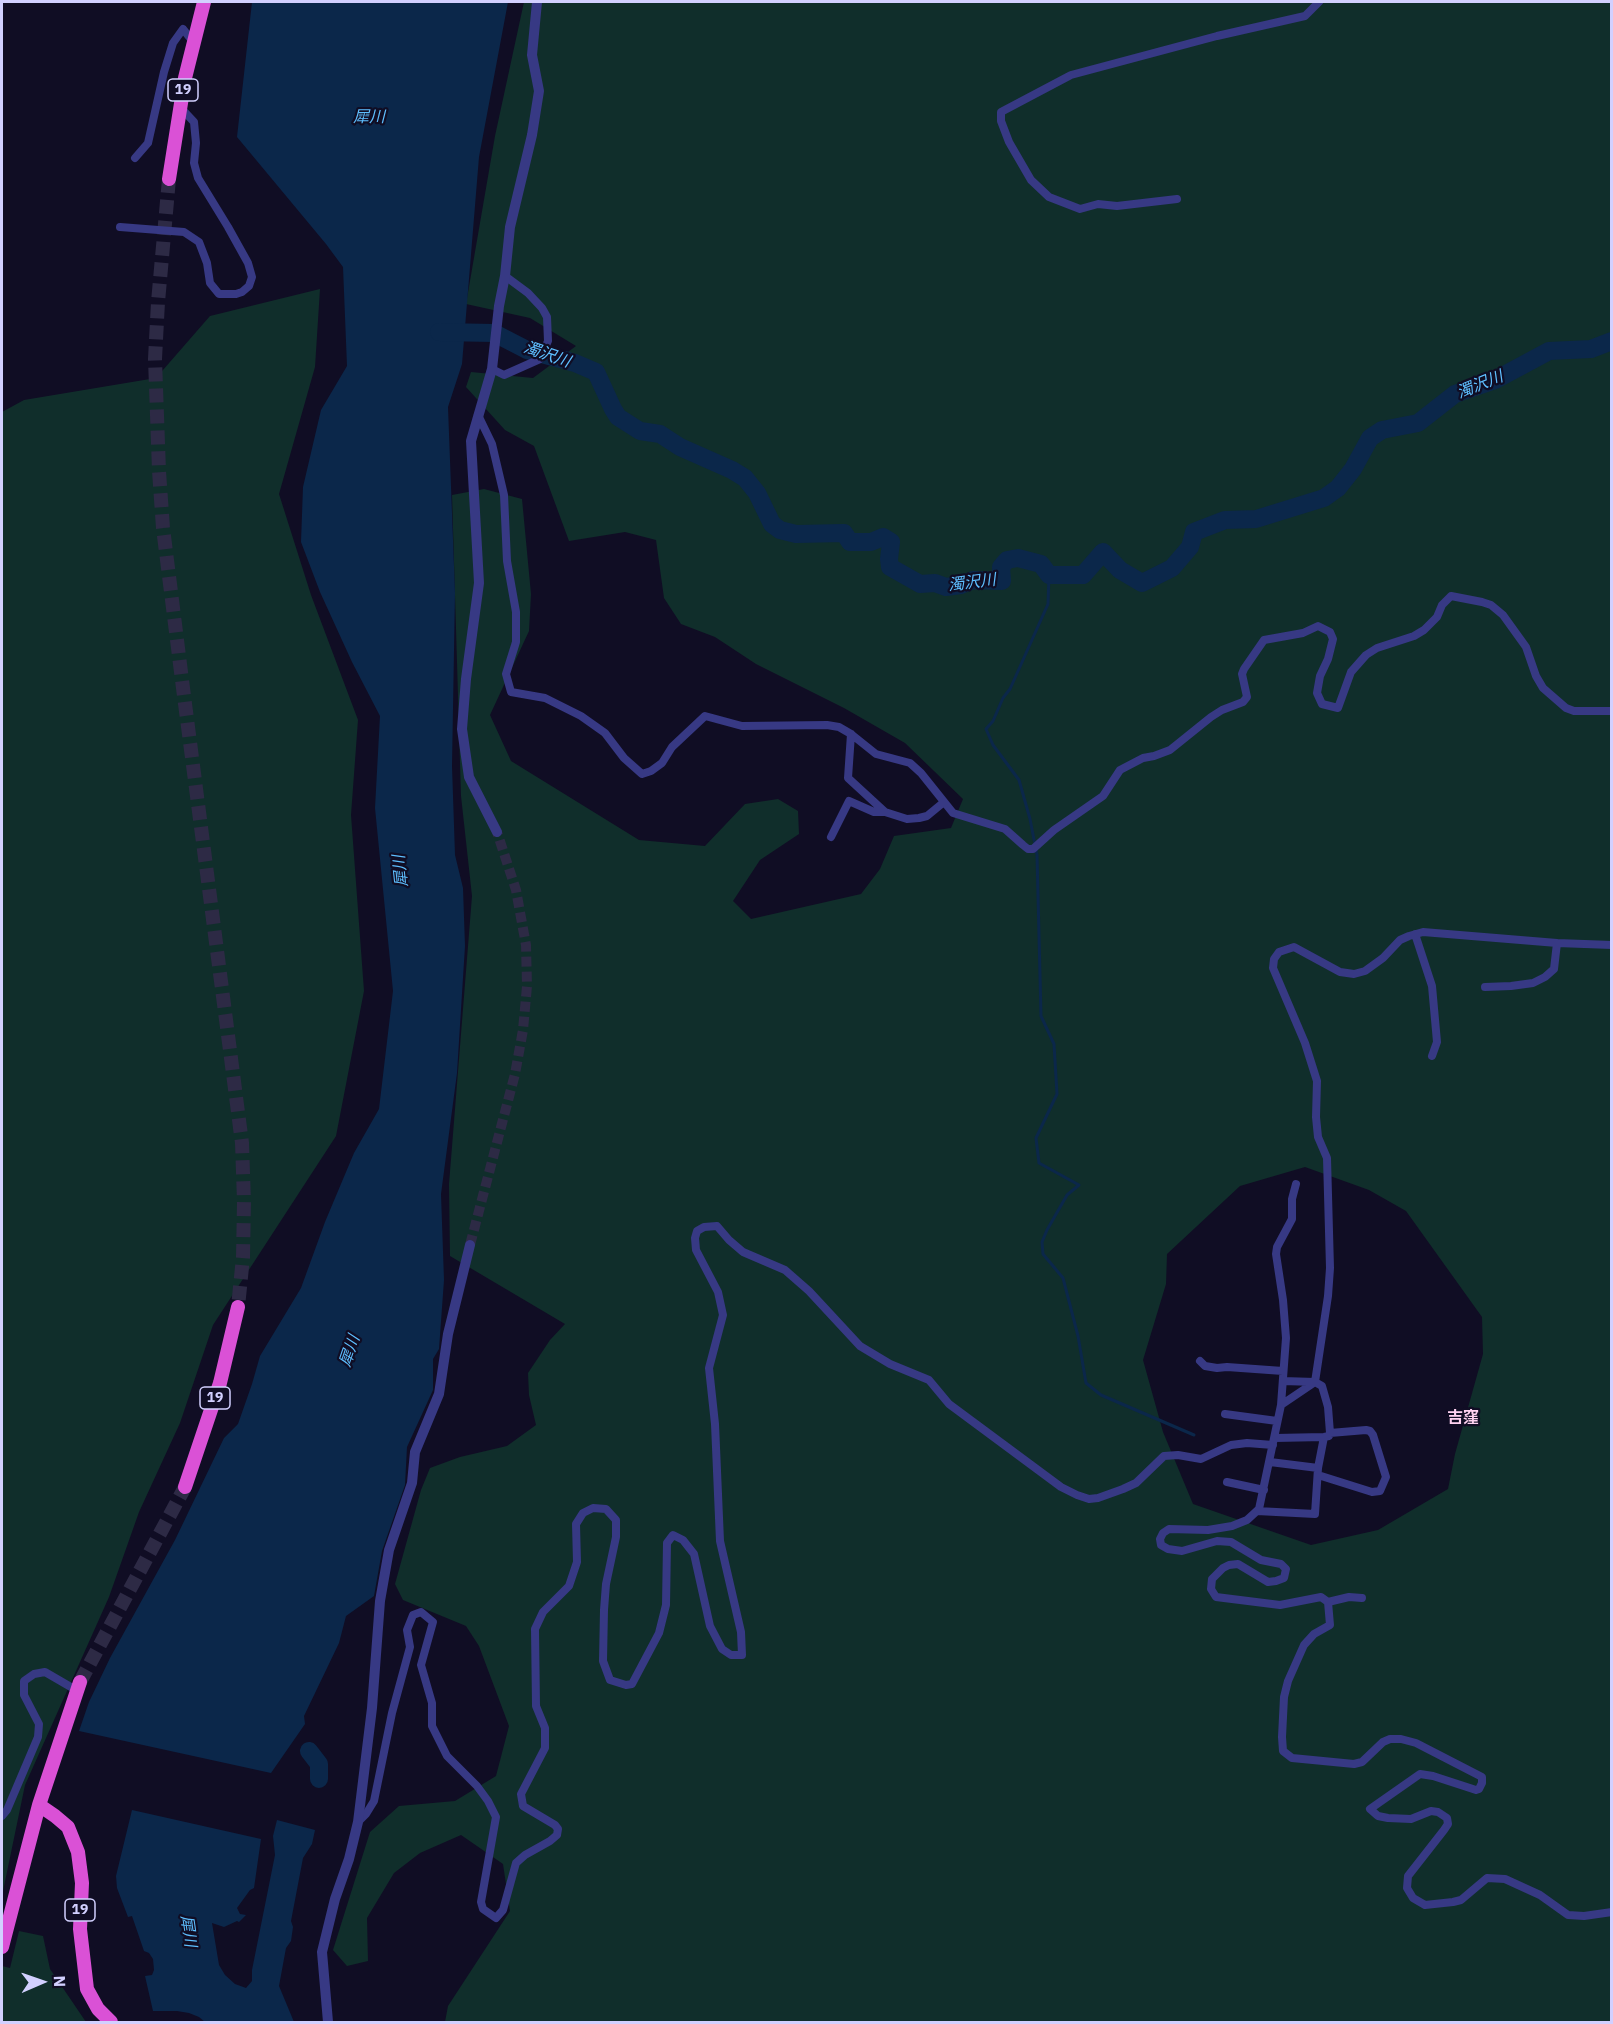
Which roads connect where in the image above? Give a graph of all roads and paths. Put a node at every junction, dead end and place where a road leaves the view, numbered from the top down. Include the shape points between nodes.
1 (204, 2) edge
2 (537, 2) edge
3 (1319, 2) edge
4 (194, 43) junction
5 (180, 107) junction
6 (135, 158) dead end
7 (169, 179) tunnel mouth
8 (1177, 199) dead end
9 (120, 227) dead end
10 (506, 276) junction
11 (492, 369) junction
12 (478, 415) junction
13 (1611, 711) edge
14 (851, 734) junction
15 (944, 802) junction
16 (885, 812) junction
17 (497, 832) tunnel mouth
18 (831, 837) dead end
19 (1415, 934) junction
20 (1557, 944) junction
21 (1611, 945) edge
22 (1485, 987) dead end
23 (1432, 1056) dead end
24 (1296, 1184) dead end
25 (470, 1245) tunnel mouth
26 (238, 1307) tunnel mouth
27 (1200, 1361) dead end
28 (1283, 1371) junction
29 (1283, 1381) junction
30 (1316, 1382) junction
31 (1281, 1405) junction
32 (1225, 1414) dead end
33 (1277, 1421) junction
34 (1327, 1435) junction
35 (1274, 1441) junction
36 (1269, 1462) junction
37 (1318, 1472) junction
38 (1227, 1482) dead end
39 (185, 1487) tunnel mouth
40 (1264, 1490) junction
41 (1257, 1512) junction
42 (1362, 1598) dead end
43 (1328, 1602) junction
44 (78, 1686) joint
45 (39, 1805) junction
46 (2, 1816) edge
47 (358, 1822) junction
48 (1611, 1912) edge
49 (2, 1947) edge
50 (111, 2022) edge
51 (328, 2022) edge

1 - 4 highway, 19
2 - 10 street via 532,55 539,91 510,227
3 - 8 street via 1305,16 1071,75 1001,112 1000,122 1009,142 1031,180 1049,197 1080,209 1098,204 1117,206
4 - 5 highway, 19
4 - 6 street via 183,29 173,44 148,143
5 - 7 highway, 19
5 - 9 street via 194,122 198,178 248,263 252,277 249,286 231,295 215,291 199,242 184,232
10 - 11 street
10 - 11 street via 542,308 549,340 540,359 504,375
11 - 12 street
12 - 14 street via 492,444 504,495 507,561 516,612 516,642 506,674 511,692 545,698 580,716 605,733 642,774 662,763 672,747 705,716 742,726 827,725
12 - 17 street via 471,441 479,583 462,729 469,777
13 - 15 street via 1566,708 1543,688 1526,647 1503,615 1491,605 1451,596 1424,630 1366,655 1351,672 1338,708 1322,704 1317,693 1333,639 1330,632 1318,626 1303,633 1264,640 1242,674 1247,697 1243,702 1211,717 1170,750 1120,770 1103,796 1035,848 1028,849 1005,829 953,813
14 - 15 street via 876,754 910,763
14 - 16 street via 848,778
15 - 16 street via 919,818 907,819
16 - 18 street via 874,812 849,801
19 - 20 street via 1439,932
19 - 23 street via 1432,986 1437,1042
19 - 30 street via 1400,940 1365,971 1354,974 1340,972 1294,946 1279,952 1273,963 1317,1081 1318,1137 1327,1158 1330,1268
20 - 21 street
20 - 22 street via 1554,969 1545,977 1533,983
24 - 28 street via 1292,1220 1276,1254 1286,1338
25 - 47 street via 448,1334 439,1394 415,1452 412,1482 389,1550 380,1601
26 - 39 highway, 19 via 220,1383
27 - 28 street via 1217,1368
28 - 29 street
29 - 30 street
29 - 31 street
30 - 31 street
30 - 34 street via 1322,1386 1328,1407
31 - 33 street
32 - 33 street
33 - 35 street
34 - 35 street
34 - 37 street
34 - 37 street via 1370,1431 1386,1477 1380,1491 1372,1492
35 - 36 street
35 - 47 street via 1232,1446 1201,1459 1164,1456 1136,1483 1124,1489 1098,1498 1077,1495 968,1419 929,1380 860,1346 785,1270 743,1251 717,1226 704,1227 695,1238 696,1250 718,1292 723,1316 709,1368 720,1541 741,1632 742,1654 731,1655 722,1649 710,1626 694,1554 683,1540 673,1535 667,1543 666,1605 659,1633 632,1684 610,1680 603,1661 604,1610 616,1520 606,1509 594,1508 583,1513 576,1524 578,1562 570,1586 543,1612 536,1629 536,1706 545,1728 545,1748 520,1794 523,1806 555,1825 557,1835 516,1863 503,1910 496,1918 483,1909 481,1902 496,1817 477,1786 447,1756 432,1726 432,1703 422,1665 434,1622 421,1612 413,1615 407,1630 410,1647 374,1801
36 - 37 street
36 - 40 street
37 - 41 street via 1315,1514
38 - 40 street
40 - 41 street
41 - 43 street via 1232,1526 1170,1529 1163,1533 1161,1545 1182,1551 1217,1541 1231,1542 1286,1569 1284,1578 1269,1582 1238,1564 1229,1565 1212,1579 1211,1589 1216,1597 1280,1605 1321,1597
42 - 43 street
43 - 48 street via 1330,1625 1304,1645 1288,1682 1283,1751 1292,1758 1354,1764 1362,1762 1383,1742 1401,1739 1482,1777 1476,1790 1420,1774 1370,1809 1388,1818 1411,1819 1431,1811 1447,1818 1444,1830 1408,1876 1407,1888 1413,1898 1425,1905 1453,1902 1487,1878 1505,1879 1540,1895 1568,1915
44 - 45 highway
44 - 46 street via 45,1672 24,1681 24,1695 39,1724 38,1737
45 - 49 highway
45 - 50 highway, 19 via 68,1827 78,1852 82,1883 80,1929 87,1989
47 - 51 street via 322,1952

